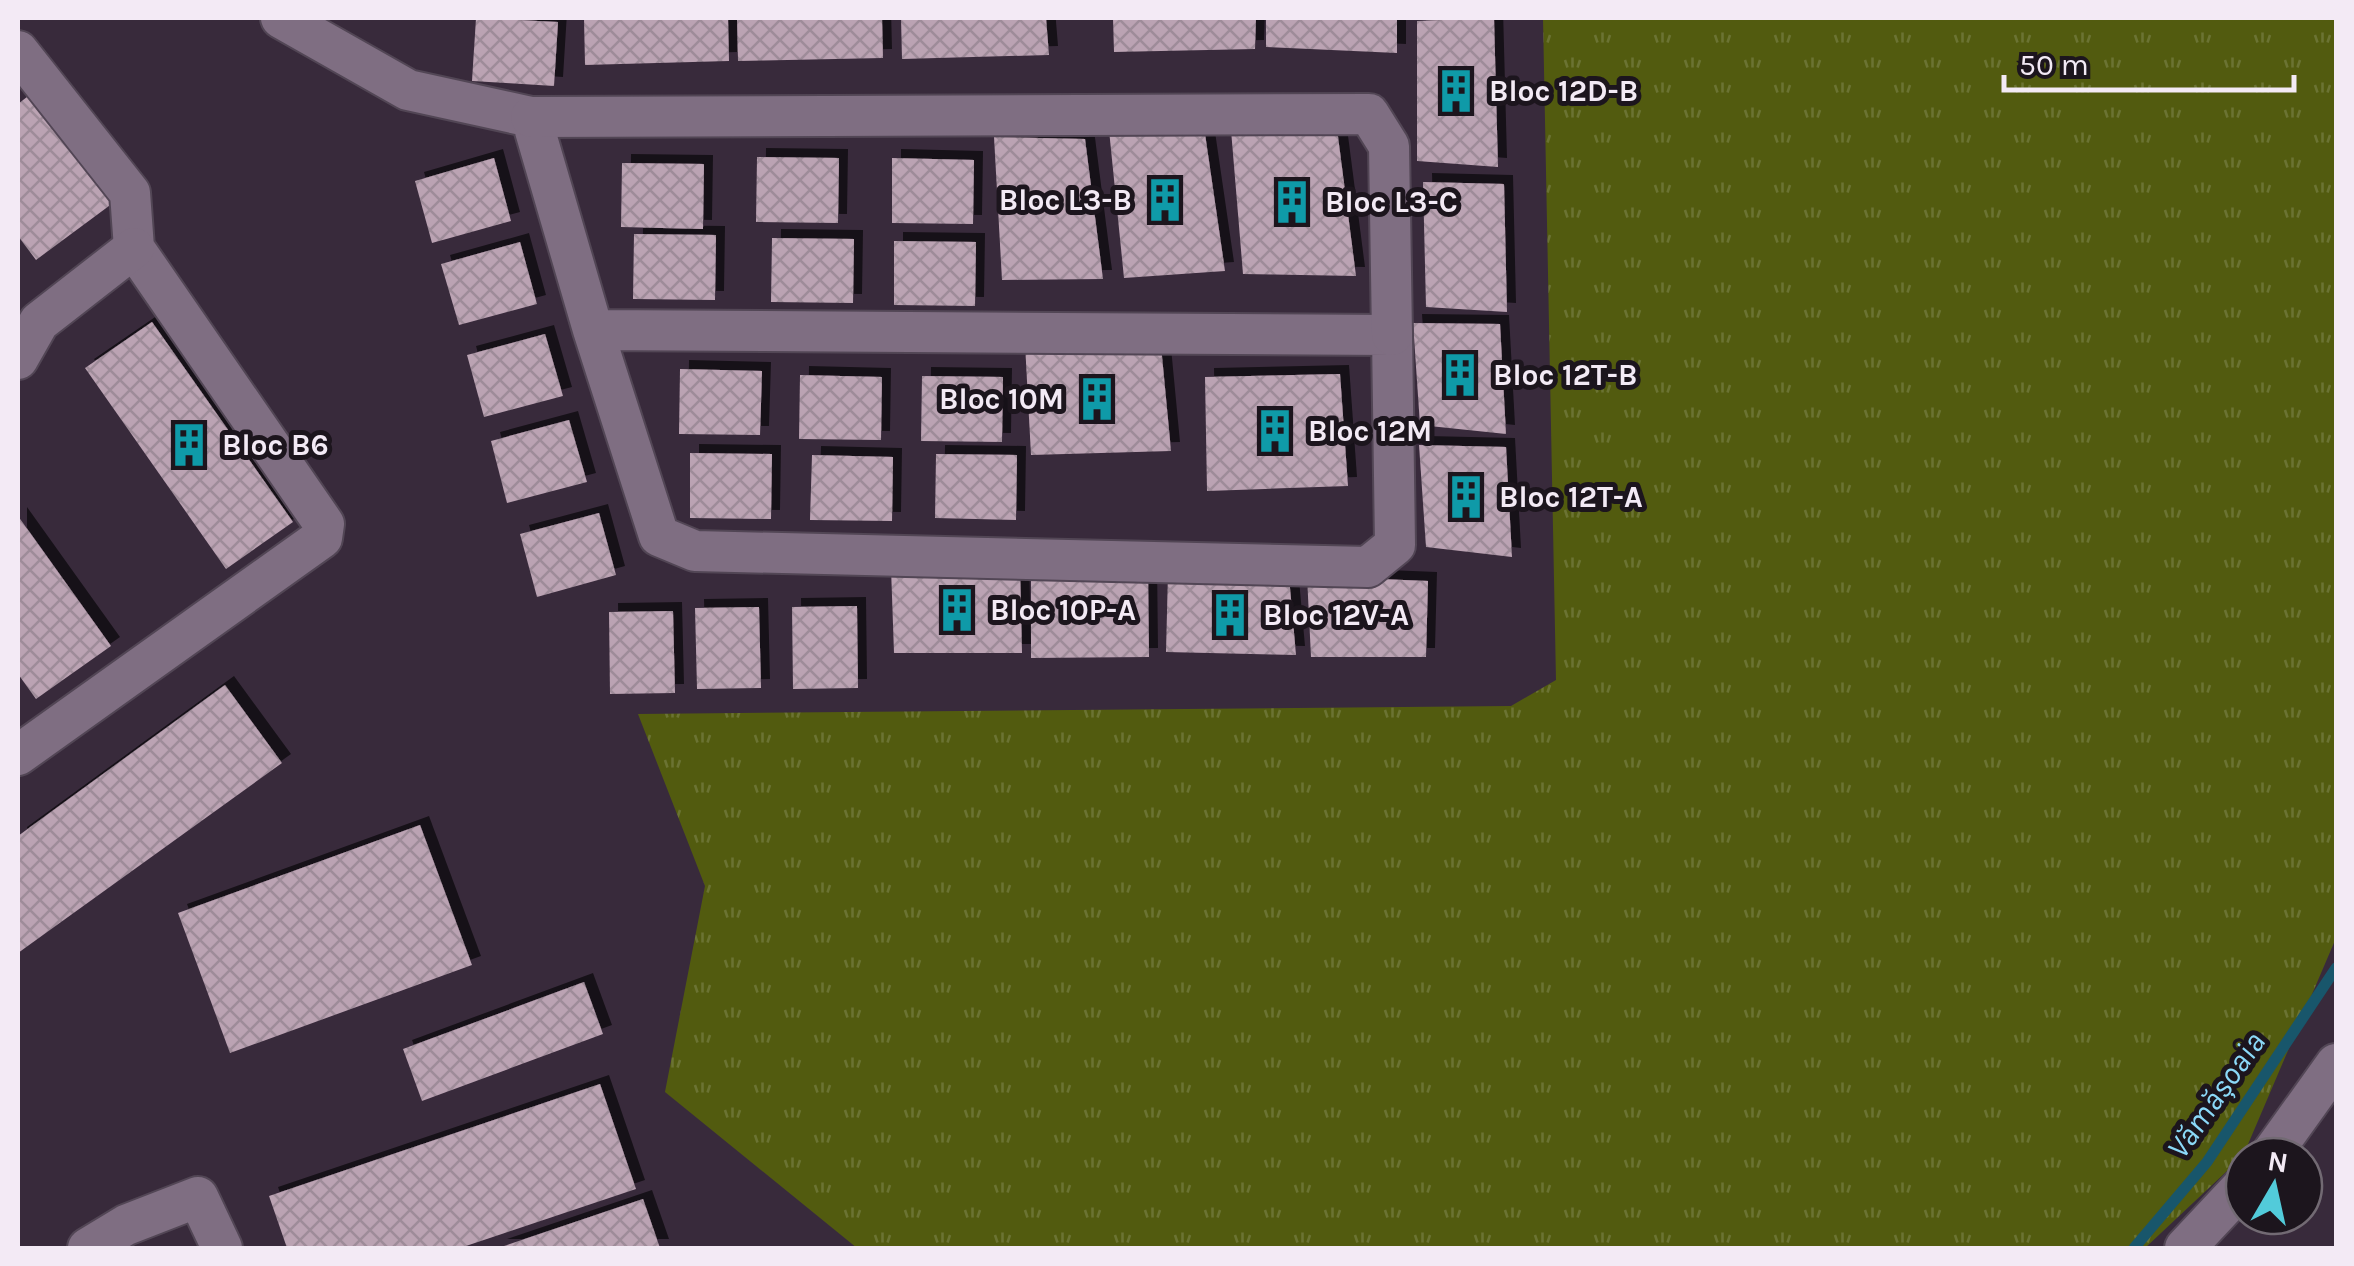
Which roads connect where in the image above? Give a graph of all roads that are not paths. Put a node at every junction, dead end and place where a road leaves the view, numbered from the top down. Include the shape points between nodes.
1 (281, 18) edge
2 (18, 50) edge
3 (531, 118) junction
4 (134, 248) junction
5 (593, 330) junction
6 (1392, 335) junction
7 (18, 359) edge
8 (18, 755) edge
9 (2336, 1064) edge
10 (2284, 1136) edge
11 (2224, 1206) edge
12 (88, 1248) edge
13 (222, 1248) edge
14 (2185, 1248) edge

1 - 3 street via 408,90
2 - 4 street via 130,194
3 - 5 street
3 - 6 street via 1369,114 1390,146
4 - 7 street via 39,322
4 - 8 street via 324,524 322,538
5 - 6 street
5 - 6 street via 658,536 695,551 1368,567 1395,545
9 - 10 street
11 - 14 street
12 - 13 street via 198,1197

